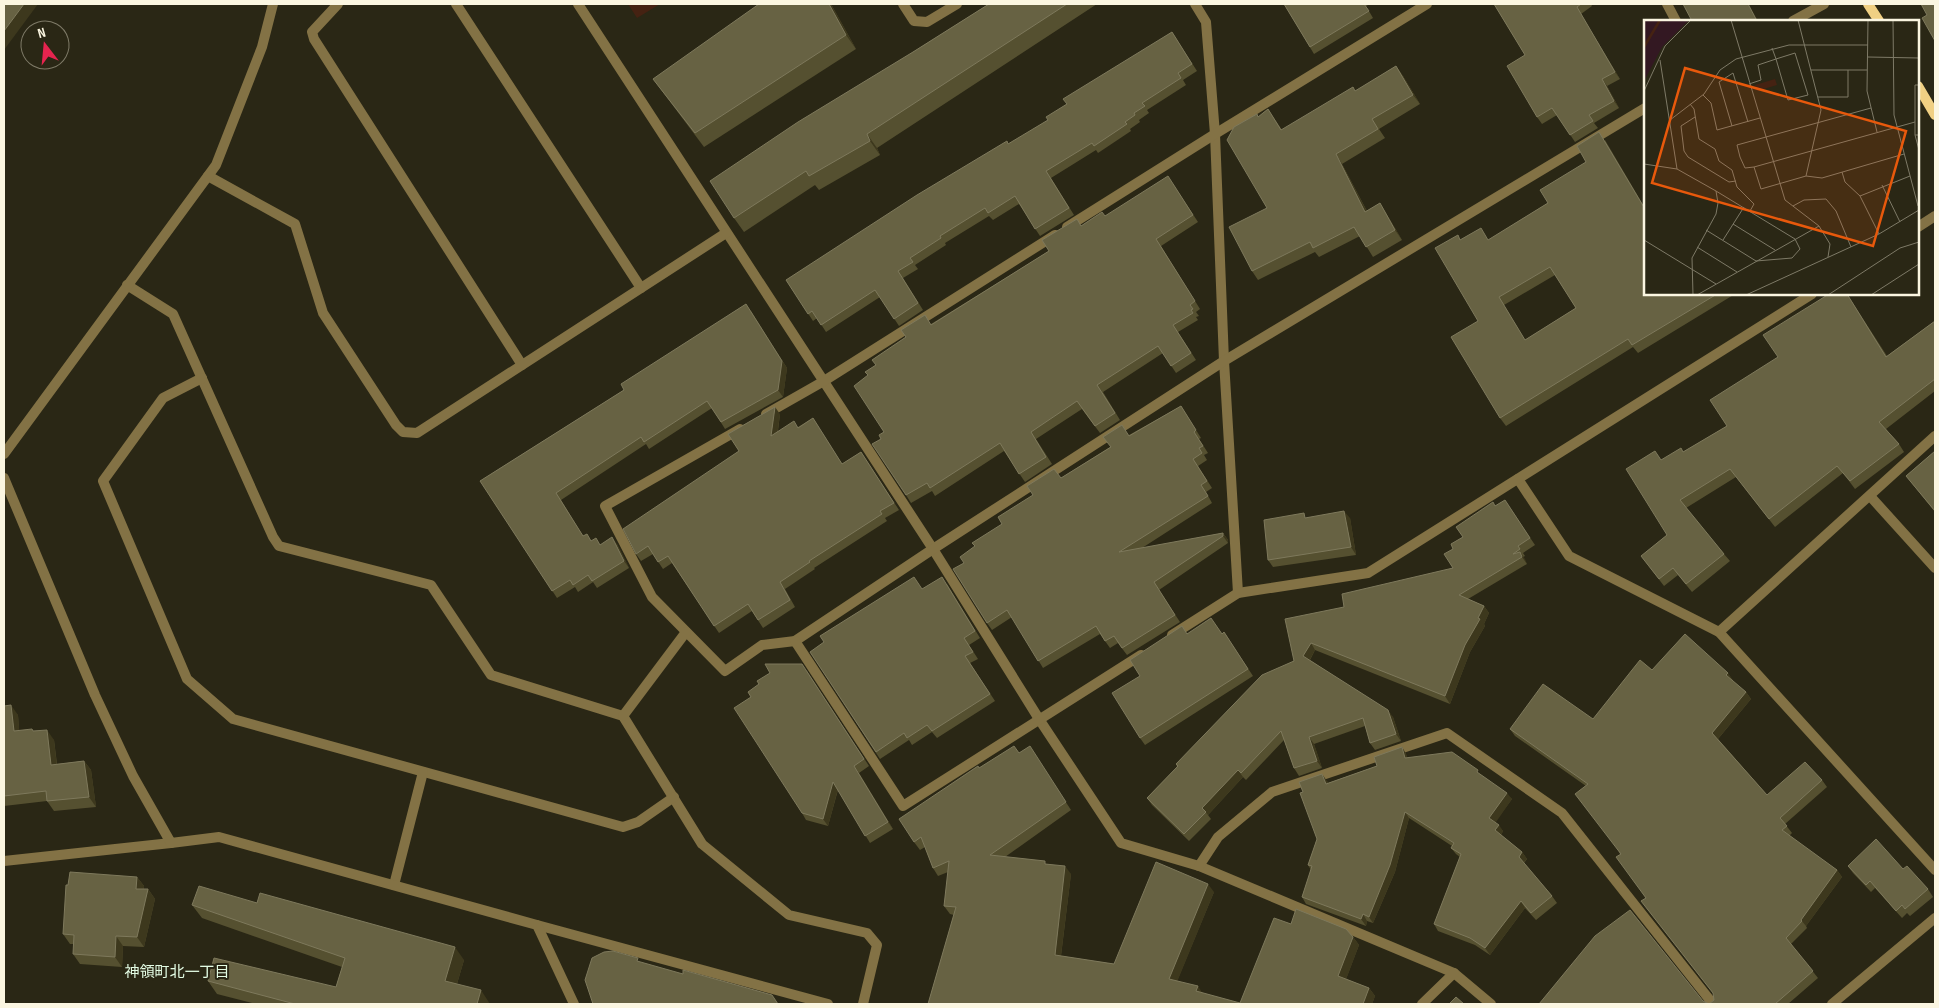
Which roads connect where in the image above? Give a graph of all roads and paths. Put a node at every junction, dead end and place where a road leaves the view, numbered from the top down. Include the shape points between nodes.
1 (273, 4) edge
2 (338, 4) edge
3 (456, 4) edge
4 (578, 4) edge
5 (903, 4) edge
6 (957, 4) edge
7 (1195, 4) edge
8 (1427, 4) edge
9 (1667, 4) edge
10 (1824, 4) edge
11 (1868, 4) edge
12 (1675, 20) edge
13 (1795, 20) edge
14 (1878, 20) edge
15 (1919, 88) edge
16 (1644, 109) edge
17 (1935, 115) edge
18 (1215, 134) junction
19 (208, 176) junction
20 (1935, 216) edge
21 (1919, 226) edge
22 (726, 232) junction
23 (127, 285) junction
24 (641, 288) junction
25 (1810, 295) edge
26 (1224, 361) junction
27 (522, 365) junction
28 (202, 378) junction
29 (824, 381) junction
30 (1935, 436) edge
31 (4, 454) edge
32 (4, 478) edge
33 (1518, 479) junction
34 (1870, 496) junction
35 (933, 549) junction
36 (1935, 568) edge
37 (1238, 593) junction
38 (686, 632) junction
39 (1719, 632) junction
40 (1163, 640) edge
41 (794, 642) junction
42 (1147, 651) edge
43 (623, 716) junction
44 (1039, 719) junction
45 (423, 772) junction
46 (674, 797) junction
47 (171, 843) junction
48 (4, 861) edge
49 (1200, 866) junction
50 (1935, 870) edge
51 (394, 886) junction
52 (1935, 918) edge
53 (537, 925) junction
54 (1454, 973) junction
55 (800, 1000) edge
56 (574, 1004) edge
57 (828, 1004) edge
58 (863, 1004) edge
59 (1422, 1004) edge
60 (1491, 1004) edge
61 (1713, 1004) edge
62 (1832, 1004) edge

1 - 19 street via 262,47 216,165
2 - 27 street via 312,32 314,38
3 - 24 street
4 - 22 street
5 - 6 street via 914,21 927,22
7 - 18 street via 1206,22
8 - 18 street
9 - 12 street
10 - 13 street
11 - 14 main road
15 - 17 main road
16 - 26 street
18 - 26 street
18 - 29 street
19 - 23 street
19 - 27 street via 295,224 323,313 403,432 418,432
20 - 21 street
22 - 24 street
22 - 29 street
23 - 28 street via 173,314
23 - 31 street
24 - 27 street
25 - 33 street
26 - 35 street
26 - 37 street
28 - 43 street via 272,537 279,546 432,585 491,676
28 - 45 street via 163,398 103,482 187,679 232,719
29 - 35 street
29 - 38 street via 605,506 652,597
30 - 34 street
32 - 47 street via 95,695 133,776
33 - 37 street via 1368,573
33 - 39 street via 1569,556
34 - 36 street
34 - 39 street
35 - 41 street
35 - 44 street
37 - 40 street
38 - 41 street via 725,671 762,645
38 - 43 street
39 - 50 street
41 - 44 street via 903,806
42 - 44 street
43 - 46 street
44 - 49 street via 1121,842
45 - 46 street via 623,827 638,822
45 - 51 street
46 - 58 street via 702,844 788,915 867,933 877,945
47 - 48 street
47 - 51 street via 220,837
49 - 54 street
49 - 61 street via 1218,837 1272,792 1447,733 1562,813
51 - 53 street
52 - 62 street
53 - 55 street
53 - 56 street
54 - 59 street
54 - 60 street
55 - 57 street

